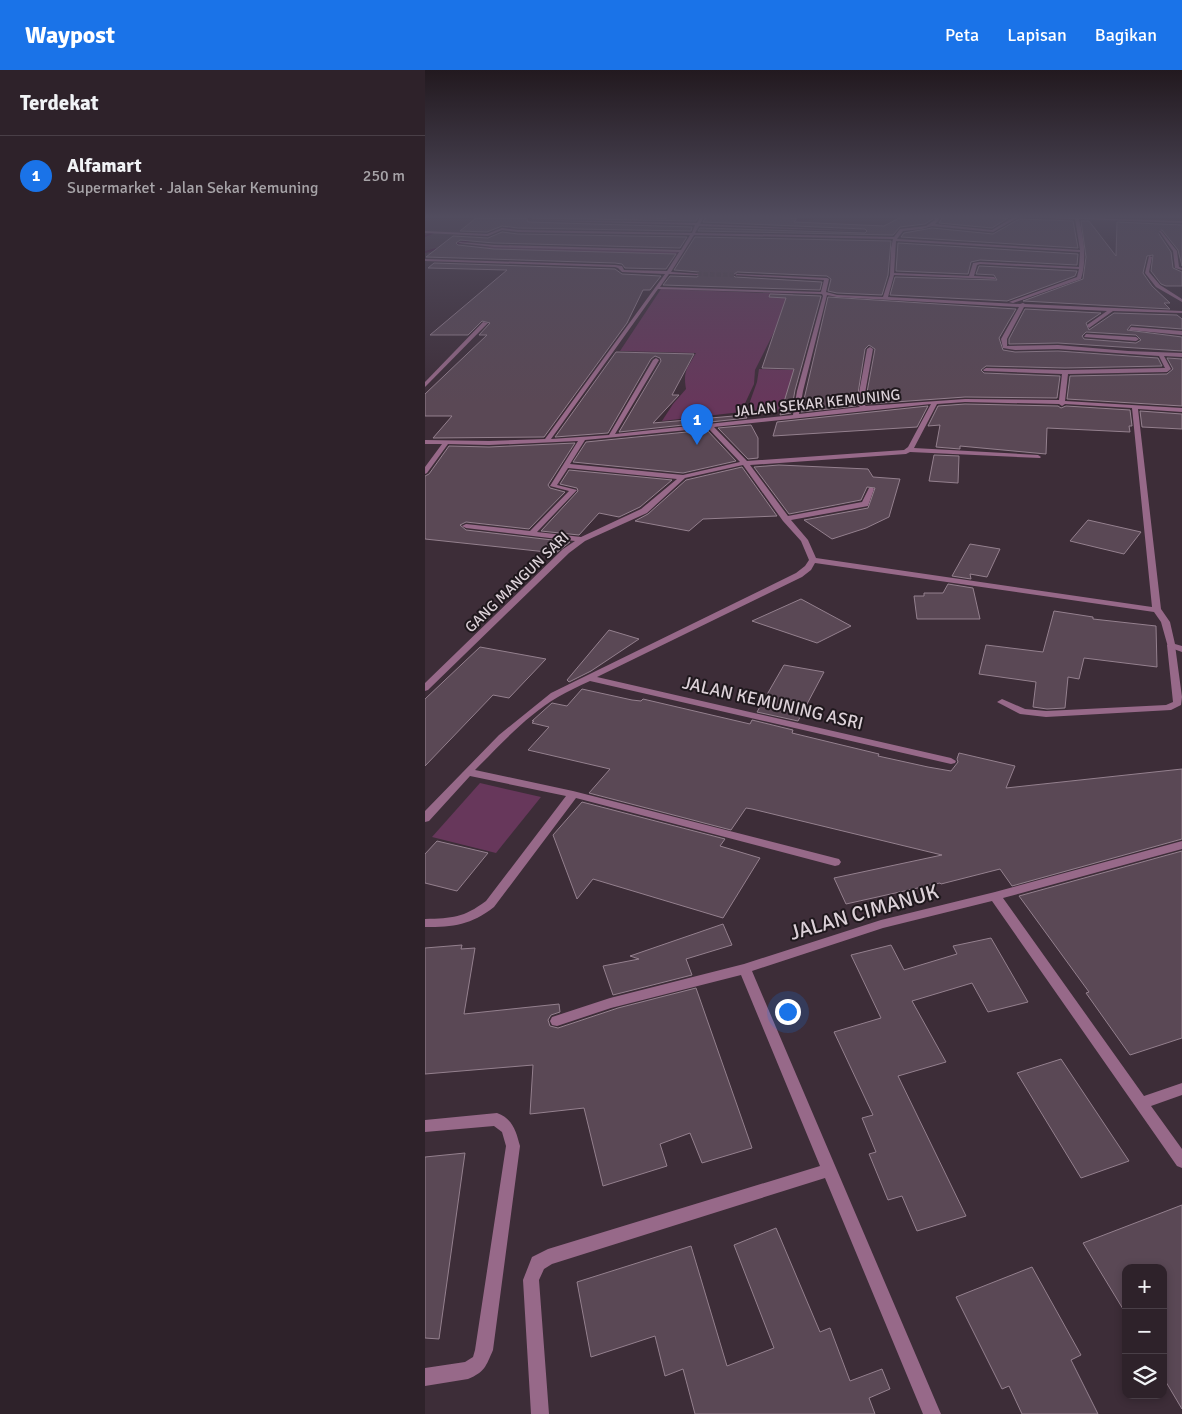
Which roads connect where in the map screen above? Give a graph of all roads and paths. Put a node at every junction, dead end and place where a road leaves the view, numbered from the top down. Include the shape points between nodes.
1 (665, 278) edge
2 (798, 278) edge
3 (891, 278) edge
4 (988, 278) edge
5 (994, 278) dead end
6 (1079, 278) edge
7 (1151, 278) edge
8 (657, 288) junction
9 (823, 293) junction
10 (885, 298) junction
11 (1182, 301) edge
12 (1007, 304) junction
13 (1023, 304) junction
14 (1111, 311) junction
15 (1182, 312) edge
16 (485, 322) dead end
17 (1089, 326) dead end
18 (1131, 329) dead end
19 (1182, 332) edge
20 (1086, 336) dead end
21 (1123, 338) junction
22 (1136, 339) dead end
23 (870, 349) dead end
24 (1124, 353) junction
25 (1161, 355) junction
26 (1182, 355) edge
27 (655, 360) dead end
28 (986, 370) dead end
29 (1065, 372) junction
30 (425, 385) edge
31 (935, 402) junction
32 (1062, 404) junction
33 (1135, 407) junction
34 (867, 410) junction
35 (1182, 410) edge
36 (795, 418) junction
37 (710, 427) junction
38 (611, 436) junction
39 (582, 439) junction
40 (547, 440) junction
41 (425, 442) edge
42 (446, 443) junction
43 (909, 450) junction
44 (1038, 457) dead end
45 (745, 463) junction
46 (566, 466) junction
47 (425, 472) edge
48 (683, 477) junction
49 (871, 489) dead end
50 (786, 519) junction
51 (466, 526) dead end
52 (532, 533) junction
53 (582, 539) junction
54 (813, 560) junction
55 (1157, 610) junction
56 (1171, 645) junction
57 (1182, 649) edge
58 (425, 676) edge
59 (435, 678) junction
60 (588, 678) junction
61 (425, 688) edge
62 (1002, 702) dead end
63 (951, 761) dead end
64 (467, 772) junction
65 (573, 794) junction
66 (425, 818) edge
67 (1182, 845) edge
68 (835, 862) dead end
69 (995, 896) junction
70 (425, 923) edge
71 (745, 969) junction
72 (557, 1021) dead end
73 (1182, 1089) edge
74 (1141, 1103) junction
75 (425, 1126) edge
76 (1182, 1161) edge
77 (829, 1170) junction
78 (425, 1377) edge
79 (540, 1414) edge
80 (932, 1414) edge

1 - 8 street
2 - 9 street via 827,279
3 - 10 street
4 - 5 street
6 - 12 street
7 - 11 street via 1158,286
8 - 9 street
8 - 40 street
9 - 10 street
9 - 36 street via 825,296
10 - 12 street
12 - 13 street
13 - 14 street
13 - 24 street via 1004,339 1005,347 1080,348
14 - 15 street
14 - 17 street
16 - 30 street
18 - 19 street
20 - 21 street
21 - 22 street
21 - 24 street
23 - 34 street via 860,404
24 - 25 street
25 - 26 street
25 - 29 street via 1167,370
27 - 38 street
28 - 29 street
29 - 32 street
31 - 32 street, JALAN SEKAR KEMUNING via 997,400
31 - 34 street, JALAN SEKAR KEMUNING
31 - 43 street
32 - 33 street, JALAN SEKAR KEMUNING
33 - 35 street, JALAN SEKAR KEMUNING
33 - 55 street
34 - 36 street, JALAN SEKAR KEMUNING
36 - 37 street, JALAN SEKAR KEMUNING
37 - 38 street, JALAN SEKAR KEMUNING
37 - 45 street
38 - 39 street, JALAN SEKAR KEMUNING
39 - 40 street, JALAN SEKAR KEMUNING
39 - 46 street
40 - 42 street, JALAN SEKAR KEMUNING
41 - 42 street, JALAN SEKAR KEMUNING
42 - 47 street
43 - 44 street, GANG MANGUN SARI
43 - 45 street, GANG MANGUN SARI
45 - 48 street, GANG MANGUN SARI
45 - 50 street
46 - 48 street
46 - 52 street via 553,486 574,490
48 - 53 street, GANG MANGUN SARI via 644,511
49 - 50 street via 865,504
50 - 54 street via 804,540
51 - 52 street
52 - 53 street
53 - 59 street, GANG MANGUN SARI
54 - 55 street
54 - 60 street via 799,575
55 - 56 street via 1168,624
56 - 57 street
56 - 62 street via 1177,703 1168,708 1046,714 1023,712
58 - 59 street
59 - 61 street, GANG MANGUN SARI
60 - 63 street, JALAN KEMUNING ASRI
60 - 64 street via 536,708
64 - 65 street
64 - 66 street
65 - 68 street
65 - 70 street via 490,904 463,922
67 - 69 street, JALAN CIMANUK
69 - 71 street, JALAN CIMANUK via 881,924
69 - 74 street
71 - 72 street, JALAN CIMANUK
71 - 77 street
73 - 74 street
74 - 76 street
75 - 78 street via 497,1119 508,1128 513,1146 484,1350 479,1363 468,1370
77 - 79 street via 548,1257 538,1263 531,1280
77 - 80 street

